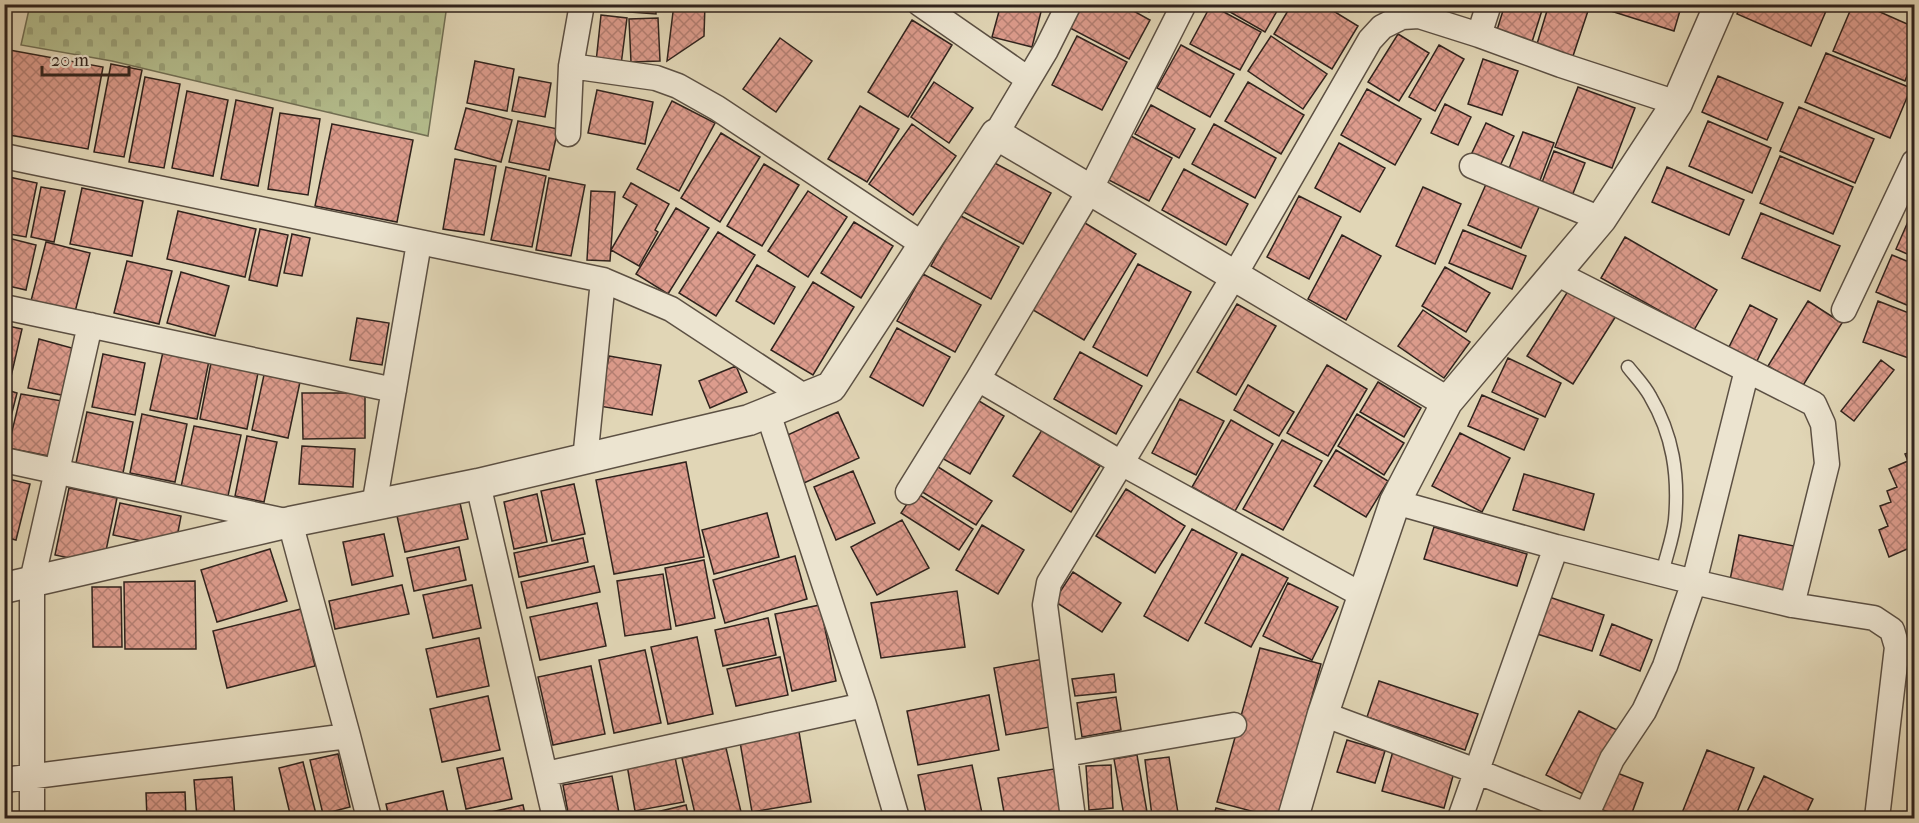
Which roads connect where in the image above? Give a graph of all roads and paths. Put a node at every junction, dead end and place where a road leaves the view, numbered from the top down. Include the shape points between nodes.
1 (582, 4) edge
2 (920, 4) edge
3 (1069, 4) edge
4 (1185, 4) edge
5 (1489, 4) edge
6 (1720, 4) edge
7 (1479, 35) junction
8 (571, 66) junction
9 (1028, 79) junction
10 (1677, 103) junction
11 (568, 134) dead end
12 (996, 134) junction
13 (4, 156) edge
14 (1914, 162) edge
15 (1472, 166) dead end
16 (1090, 190) junction
17 (1600, 219) junction
18 (419, 243) junction
19 (924, 244) junction
20 (1556, 273) junction
21 (1234, 276) junction
22 (603, 280) junction
23 (4, 307) edge
24 (1844, 310) dead end
25 (90, 325) junction
26 (1628, 367) dead end
27 (1747, 370) junction
28 (978, 379) junction
29 (394, 390) junction
30 (805, 397) junction
31 (1448, 402) junction
32 (768, 412) junction
33 (4, 460) edge
34 (585, 460) junction
35 (1123, 464) junction
36 (57, 472) junction
37 (478, 484) junction
38 (908, 492) dead end
39 (1395, 502) junction
40 (374, 506) junction
41 (290, 522) junction
42 (1556, 546) junction
43 (1662, 574) junction
44 (1694, 582) junction
45 (18, 585) edge
46 (1362, 595) junction
47 (1792, 605) junction
48 (864, 705) junction
49 (1323, 714) junction
50 (1234, 725) dead end
51 (348, 736) junction
52 (1065, 754) junction
53 (1476, 771) junction
54 (546, 774) junction
55 (31, 777) junction
56 (4, 780) edge
57 (1590, 817) edge
58 (32, 819) edge
59 (369, 819) edge
60 (555, 819) edge
61 (897, 819) edge
62 (1073, 819) edge
63 (1293, 819) edge
64 (1460, 819) edge
65 (1877, 819) edge

1 - 8 street
2 - 9 street
3 - 9 street
4 - 16 street
5 - 7 street
6 - 10 street
7 - 10 street
7 - 21 street via 1419,16 1402,17 1382,27 1370,40
8 - 11 street
8 - 19 street via 656,78 678,86
9 - 12 street
10 - 17 street
12 - 16 street
12 - 19 street
13 - 18 street
14 - 24 street
15 - 17 street
16 - 21 street
16 - 28 street
17 - 20 street
18 - 22 street
18 - 29 street
19 - 30 street via 831,387
20 - 27 street
20 - 31 street
21 - 31 street
21 - 35 street
22 - 30 street via 671,309
22 - 34 street
23 - 25 street
25 - 29 street
25 - 36 street
26 - 43 lane via 1650,394 1674,452 1674,522
27 - 44 street
27 - 47 street via 1814,404 1823,423 1827,464
28 - 35 street
28 - 38 street
29 - 40 street
30 - 32 street
31 - 39 street
32 - 34 street
32 - 48 street
33 - 36 street
34 - 37 street
35 - 46 street
35 - 52 street via 1049,583 1045,605
36 - 41 street
36 - 45 street
37 - 40 street
37 - 54 street
39 - 42 street
39 - 46 street
40 - 41 street
41 - 45 street
41 - 51 street
42 - 43 street
42 - 53 street
43 - 44 street
44 - 47 street
44 - 57 street via 1665,666 1644,711 1612,759
45 - 55 street
46 - 49 street
47 - 65 street via 1874,618 1892,630 1897,647
48 - 54 street
48 - 61 street
49 - 53 street
49 - 63 street
50 - 52 street
51 - 55 street
51 - 59 street
52 - 62 street
53 - 57 street
53 - 64 street
54 - 60 street
55 - 56 street
55 - 58 street

